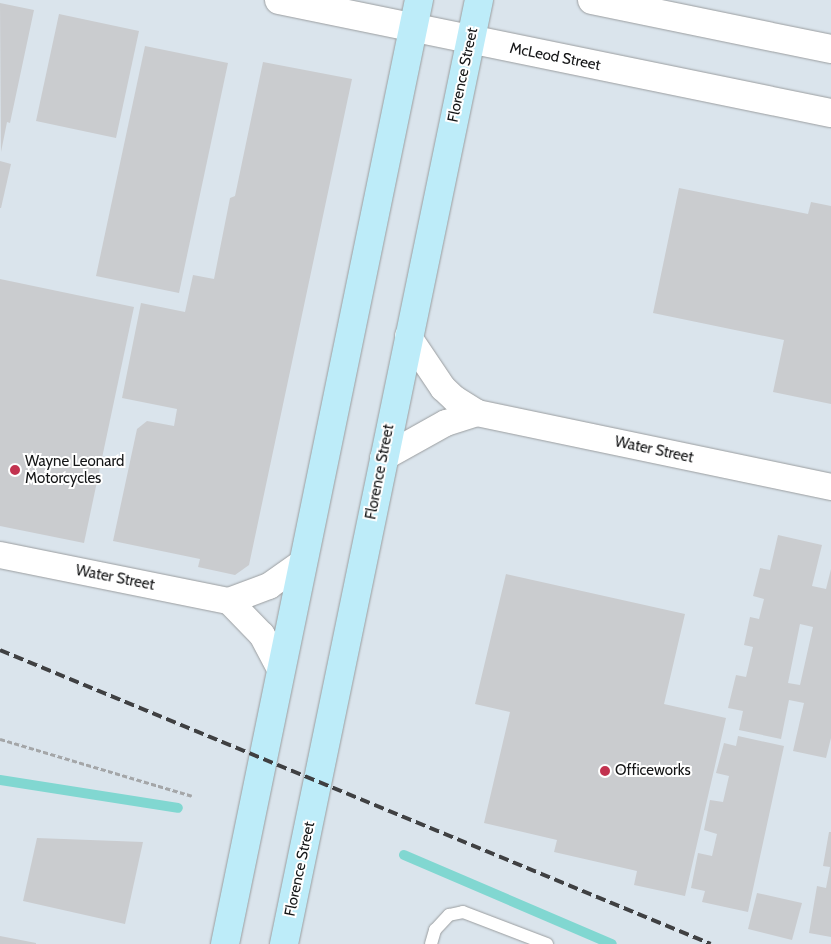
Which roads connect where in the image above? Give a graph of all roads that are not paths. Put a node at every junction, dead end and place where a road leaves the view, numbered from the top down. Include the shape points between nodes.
1 (279, 0) edge
2 (419, 0) edge
3 (479, 0) edge
4 (592, 0) edge
5 (414, 27) junction
6 (471, 40) junction
7 (831, 49) edge
8 (831, 113) edge
9 (408, 336) junction
10 (476, 413) junction
11 (383, 458) junction
12 (831, 487) edge
13 (0, 555) edge
14 (303, 562) junction
15 (229, 601) junction
16 (281, 670) junction
17 (225, 944) edge
18 (284, 944) edge
19 (431, 944) edge
20 (547, 944) edge

1 - 5 street, McLeod Street
2 - 5 main road
3 - 6 main road, Florence Street
4 - 7 street
5 - 6 street, McLeod Street
5 - 14 main road
6 - 8 street, McLeod Street
6 - 9 main road, Florence Street
9 - 10 street, Water Street via 444,388
9 - 11 main road, Florence Street
10 - 11 street via 446,423
10 - 12 street, Water Street
11 - 18 main road, Florence Street
13 - 15 street, Water Street
14 - 15 street via 270,586
14 - 16 main road
15 - 16 street via 262,635
16 - 17 main road
19 - 20 lane via 435,930 449,915 463,912

